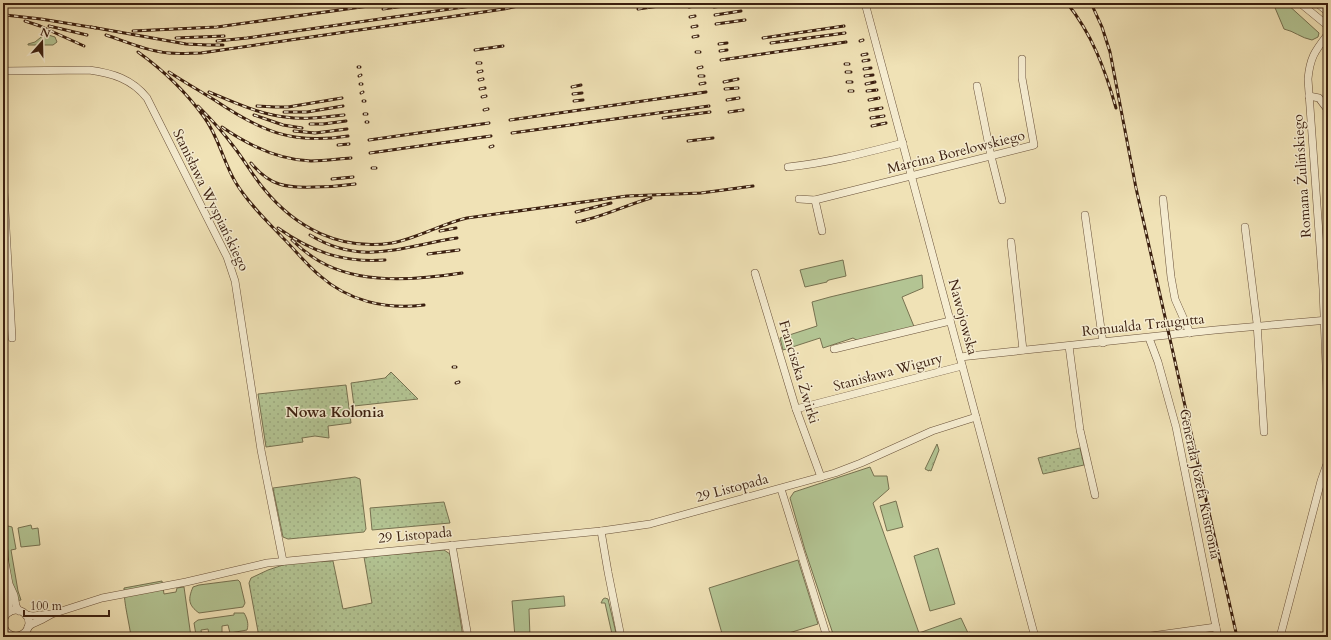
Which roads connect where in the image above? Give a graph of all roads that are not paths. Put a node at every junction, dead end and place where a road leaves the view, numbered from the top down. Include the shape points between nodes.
1 (865, 3) edge
2 (1300, 3) edge
3 (1317, 3) edge
4 (1328, 12) edge
5 (1328, 26) edge
6 (1328, 34) edge
7 (1022, 60) dead end
8 (3, 70) edge
9 (977, 86) dead end
10 (1309, 96) junction
11 (1328, 110) edge
12 (903, 143) junction
13 (991, 156) junction
14 (788, 168) dead end
15 (3, 174) edge
16 (912, 177) junction
17 (799, 199) dead end
18 (1163, 199) dead end
19 (816, 200) junction
20 (1002, 200) dead end
21 (1084, 215) dead end
22 (1245, 227) dead end
23 (822, 231) dead end
24 (1011, 242) dead end
25 (755, 273) dead end
26 (1326, 320) edge
27 (950, 321) junction
28 (1258, 326) junction
29 (1190, 334) junction
30 (12, 338) dead end
31 (1149, 338) junction
32 (1103, 343) junction
33 (1069, 346) junction
34 (834, 349) dead end
35 (1023, 350) junction
36 (960, 357) junction
37 (962, 366) junction
38 (1327, 395) edge
39 (796, 409) junction
40 (976, 416) junction
41 (1328, 416) edge
42 (1264, 432) dead end
43 (1328, 461) edge
44 (821, 477) junction
45 (780, 488) junction
46 (1095, 495) dead end
47 (601, 531) junction
48 (452, 545) junction
49 (3, 552) edge
50 (283, 561) junction
51 (9, 584) junction
52 (19, 611) junction
53 (9, 612) junction
54 (52, 614) junction
55 (26, 615) junction
56 (3, 620) edge
57 (1216, 627) junction
58 (25, 632) edge
59 (8, 633) edge
60 (468, 637) edge
61 (621, 637) edge
62 (827, 637) edge
63 (1035, 637) edge
64 (1144, 637) edge
65 (1218, 637) edge
66 (1280, 637) edge

1 - 12 street, Nawojowska
2 - 5 street
3 - 4 street
6 - 10 street, Romana Żulińskiego via 1316,50 1310,64
7 - 13 street, Marcina Borelowskiego via 1022,78 1034,145
8 - 50 street, Stanisława Wyspiańskiego via 103,72 126,80 147,98 227,257 234,276 261,450
9 - 13 street
10 - 11 street via 1319,98
10 - 26 street, Romana Żulińskiego
12 - 14 street via 850,157
12 - 16 street, Nawojowska
13 - 16 street, Marcina Borelowskiego
13 - 20 street
15 - 30 street
16 - 19 street, Marcina Borelowskiego
16 - 27 street, Nawojowska
17 - 19 street, Marcina Borelowskiego
18 - 29 street via 1175,299
19 - 23 street
21 - 32 street
22 - 28 street
24 - 35 street
25 - 39 street, Franciszka Żwirki
26 - 28 street, Romualda Traugutta
26 - 38 street, Romana Żulińskiego
27 - 34 street
27 - 36 street, Nawojowska
28 - 29 street, Romualda Traugutta
28 - 42 street
29 - 31 street, Romualda Traugutta
31 - 32 street, Romualda Traugutta
31 - 57 street, Generała Józefa Kustronia via 1176,427
32 - 33 street, Romualda Traugutta
33 - 35 street, Romualda Traugutta
33 - 46 street via 1080,430
35 - 36 street, Romualda Traugutta
36 - 37 street, Nawojowska
37 - 39 street, Stanisława Wigury
37 - 40 street, Nawojowska
38 - 41 street, Romana Żulińskiego
39 - 44 street, Franciszka Żwirki
40 - 44 street, 29 Listopada
40 - 63 street, Nawojowska
43 - 66 street
44 - 45 street, 29 Listopada
45 - 47 street, 29 Listopada via 650,524
45 - 62 street, 29 Listopada
47 - 48 street, 29 Listopada
47 - 61 street
48 - 50 street, 29 Listopada
48 - 60 street
49 - 51 street
50 - 54 street, 29 Listopada via 102,598
51 - 52 street
51 - 53 street
52 - 53 street
52 - 55 street
53 - 56 street
54 - 55 street, 29 Listopada
54 - 58 street, 29 Listopada via 34,622
55 - 58 street via 28,620
56 - 59 street
57 - 64 street
57 - 65 street, Generała Józefa Kustronia
58 - 59 street via 17,636

